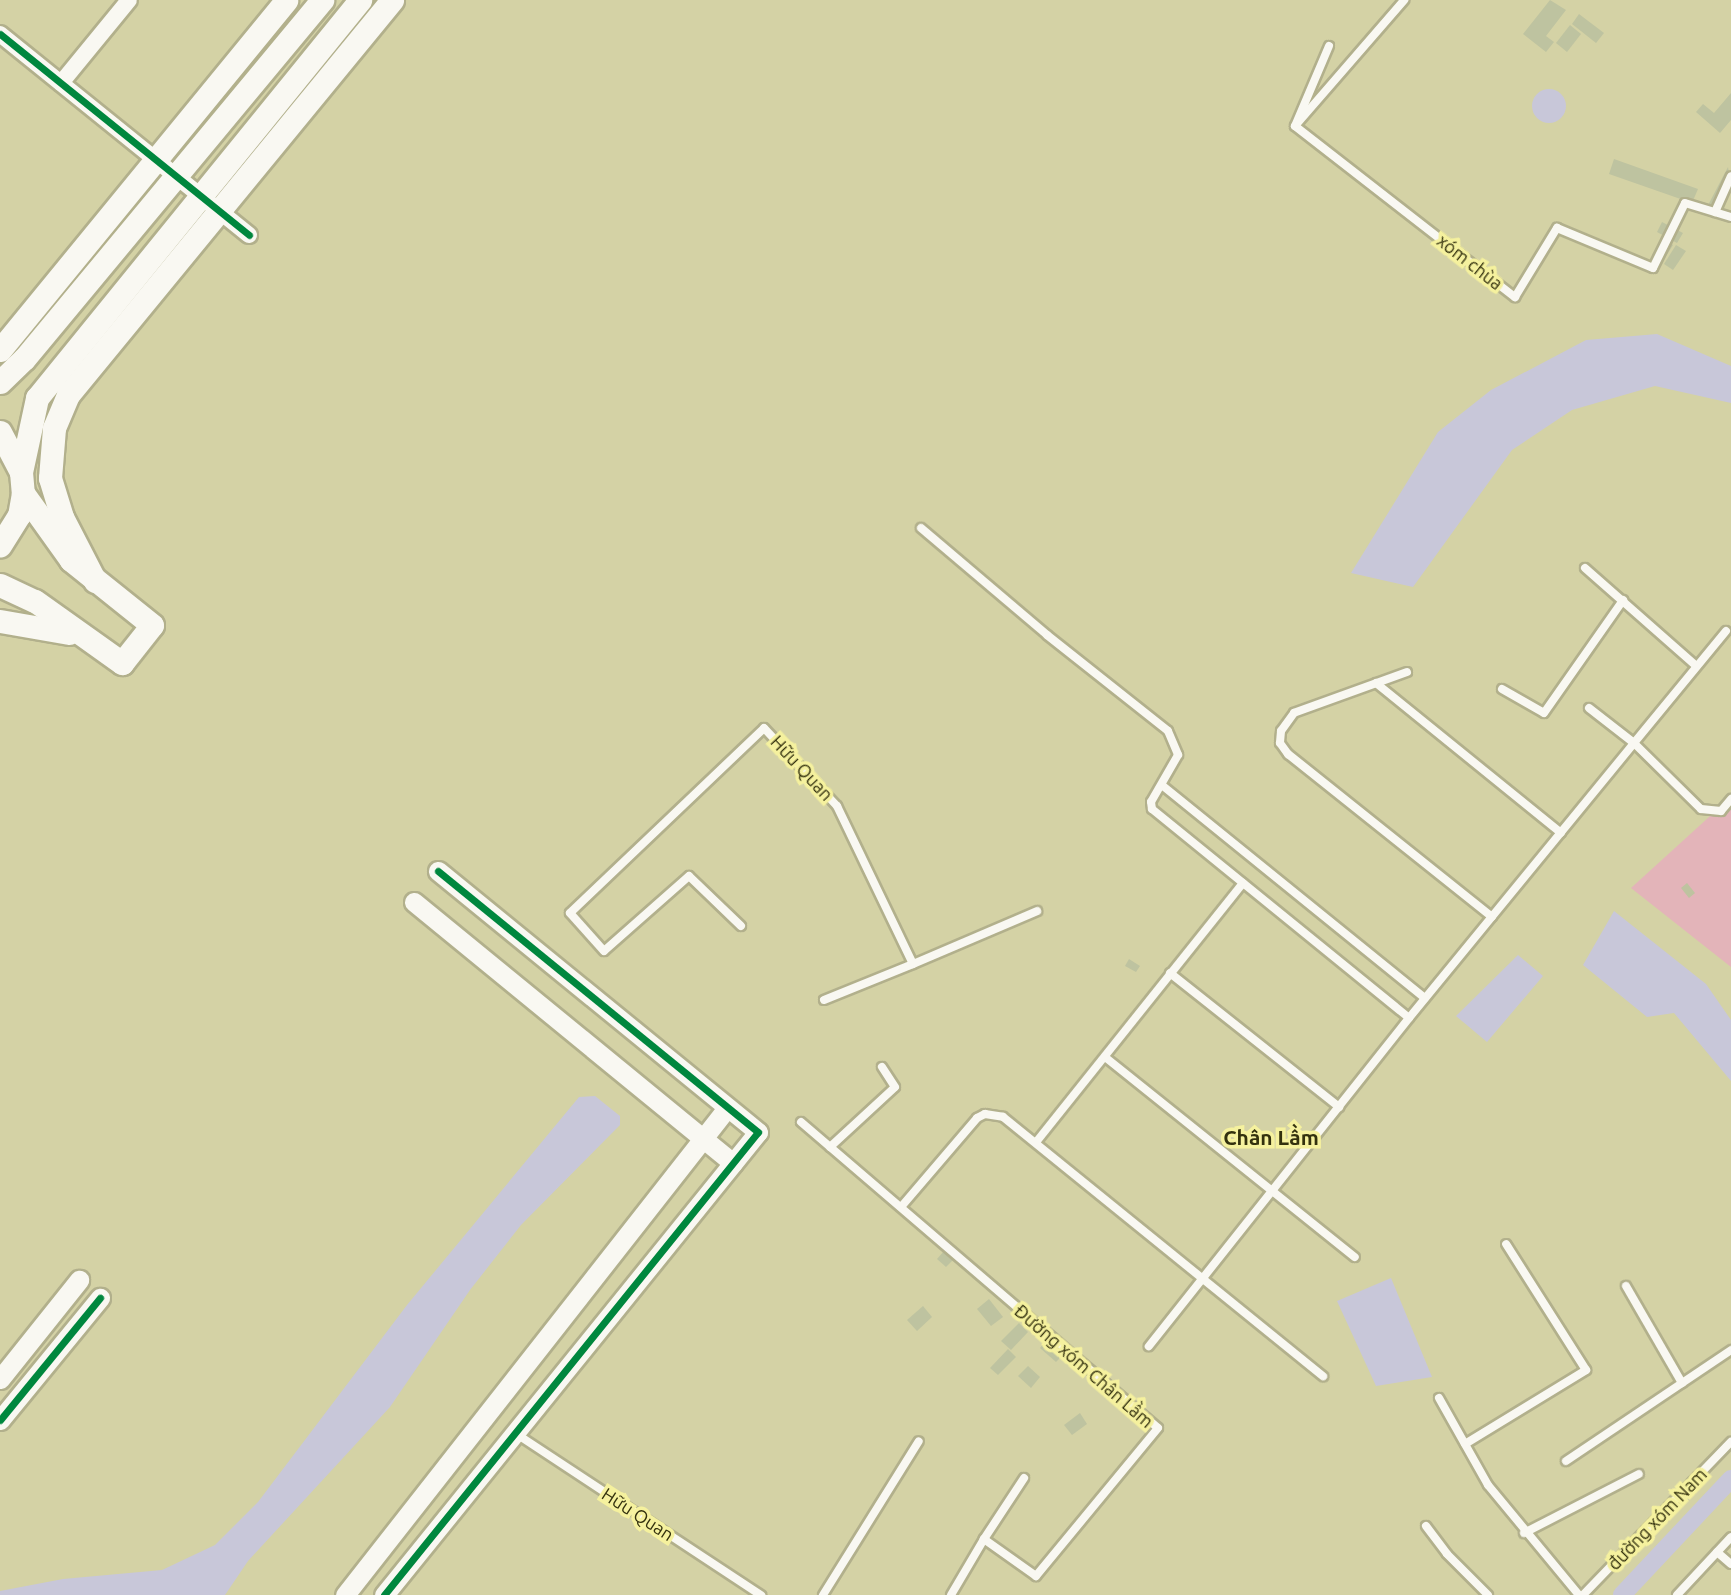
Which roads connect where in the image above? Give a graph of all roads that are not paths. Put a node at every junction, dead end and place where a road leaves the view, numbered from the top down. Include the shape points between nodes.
1 (129, 0) edge
2 (286, 0) edge
3 (321, 0) edge
4 (360, 0) edge
5 (392, 0) edge
6 (1405, 0) edge
7 (0, 34) edge
8 (1329, 46) dead end
9 (61, 83) junction
10 (1295, 126) junction
11 (156, 158) junction
12 (178, 176) junction
13 (1731, 176) edge
14 (200, 194) junction
15 (220, 211) junction
16 (1715, 212) junction
17 (1731, 217) edge
18 (249, 235) dead end
19 (10, 351) edge
20 (0, 382) edge
21 (60, 388) junction
22 (0, 432) edge
23 (22, 483) junction
24 (921, 527) dead end
25 (0, 546) edge
26 (1586, 568) dead end
27 (95, 581) junction
28 (0, 585) edge
29 (1623, 600) junction
30 (0, 621) edge
31 (1726, 631) dead end
32 (89, 639) junction
33 (1696, 666) junction
34 (1407, 672) dead end
35 (1376, 683) junction
36 (1502, 689) dead end
37 (1589, 708) dead end
38 (1634, 744) junction
39 (1163, 786) junction
40 (1731, 799) edge
41 (1561, 833) junction
42 (439, 871) dead end
43 (1242, 883) junction
44 (414, 902) dead end
45 (1037, 911) dead end
46 (1492, 917) junction
47 (741, 926) dead end
48 (914, 964) junction
49 (1170, 973) junction
50 (1425, 998) junction
51 (824, 1000) dead end
52 (1409, 1018) junction
53 (1105, 1056) junction
54 (882, 1067) dead end
55 (1339, 1107) junction
56 (727, 1108) junction
57 (801, 1122) dead end
58 (703, 1138) junction
59 (1037, 1141) junction
60 (830, 1147) junction
61 (733, 1163) junction
62 (1272, 1191) junction
63 (901, 1207) junction
64 (1506, 1244) dead end
65 (1355, 1257) dead end
66 (1203, 1278) junction
67 (79, 1280) dead end
68 (1626, 1286) dead end
69 (100, 1298) dead end
70 (61, 1303) junction
71 (82, 1321) junction
72 (1149, 1346) dead end
73 (1731, 1350) edge
74 (1323, 1376) dead end
75 (0, 1379) edge
76 (1682, 1383) junction
77 (1440, 1398) dead end
78 (0, 1420) edge
79 (515, 1433) junction
80 (919, 1441) dead end
81 (1731, 1442) edge
82 (1465, 1444) junction
83 (1566, 1461) dead end
84 (1639, 1474) dead end
85 (1024, 1478) dead end
86 (1426, 1526) dead end
87 (1524, 1533) junction
88 (1731, 1537) edge
89 (984, 1539) junction
90 (1717, 1552) junction
91 (1731, 1564) edge
92 (345, 1595) edge
93 (384, 1595) edge
94 (761, 1595) edge
95 (823, 1595) edge
96 (951, 1595) edge
97 (1488, 1595) edge
98 (1581, 1595) edge
99 (1677, 1595) edge

1 - 9 street
2 - 11 main road
3 - 12 main road
4 - 14 main road
5 - 15 main road
6 - 10 lane
7 - 9 street
8 - 10 lane
9 - 11 street
10 - 16 lane, xóm chùa via 1515,297 1557,228 1653,268 1685,203
11 - 12 street
11 - 19 main road
12 - 14 street
12 - 19 main road
13 - 16 lane
14 - 15 street
14 - 21 main road
15 - 18 street
15 - 21 main road
16 - 17 lane, xóm chùa
19 - 20 main road
21 - 23 main road via 30,416
21 - 27 main road via 50,478 62,517
22 - 23 main road
23 - 25 main road via 19,515
23 - 27 main road via 48,533
24 - 39 lane via 1168,731 1178,755
26 - 29 lane
27 - 32 main road via 152,625 122,663
28 - 32 main road via 35,601
29 - 33 lane
29 - 36 lane via 1544,713
30 - 32 main road via 41,625
31 - 33 lane
33 - 38 lane
34 - 35 lane
35 - 41 lane
35 - 46 lane via 1294,713 1281,731 1280,743
37 - 38 lane
38 - 40 lane via 1702,809 1721,811
38 - 41 lane
39 - 43 lane via 1151,802 1152,809
39 - 50 lane
41 - 46 lane
42 - 56 street
43 - 49 lane
43 - 52 lane
44 - 58 street
45 - 48 lane
46 - 50 lane
47 - 48 lane, Hữu Quan via 689,876 604,951 570,913 764,728 837,806
48 - 51 lane
49 - 53 lane
49 - 55 lane
50 - 52 lane
52 - 55 lane
53 - 59 lane
53 - 62 lane
54 - 60 lane via 895,1087
55 - 62 lane
56 - 58 street
56 - 61 street via 758,1132
57 - 60 lane, Đường xóm Chân Lầm
58 - 61 street
58 - 92 street
59 - 63 lane via 1003,1118 985,1114 976,1118
59 - 66 lane
60 - 63 lane, Đường xóm Chân Lầm
61 - 79 street
62 - 65 lane
62 - 66 lane
63 - 89 lane, Đường xóm Chân Lầm via 1158,1428 1036,1576
64 - 82 lane via 1586,1370
66 - 72 lane
66 - 74 lane
67 - 70 street
68 - 76 lane
69 - 71 street
70 - 71 street
70 - 75 street
71 - 78 street
73 - 76 lane
76 - 83 lane
77 - 82 lane
79 - 93 street
79 - 94 lane, Hữu Quan
80 - 95 lane
81 - 98 lane, đường xóm Nam
82 - 87 lane
84 - 87 lane
85 - 89 lane
86 - 97 lane
87 - 98 lane
88 - 90 lane
89 - 96 lane
90 - 91 lane
90 - 99 lane

